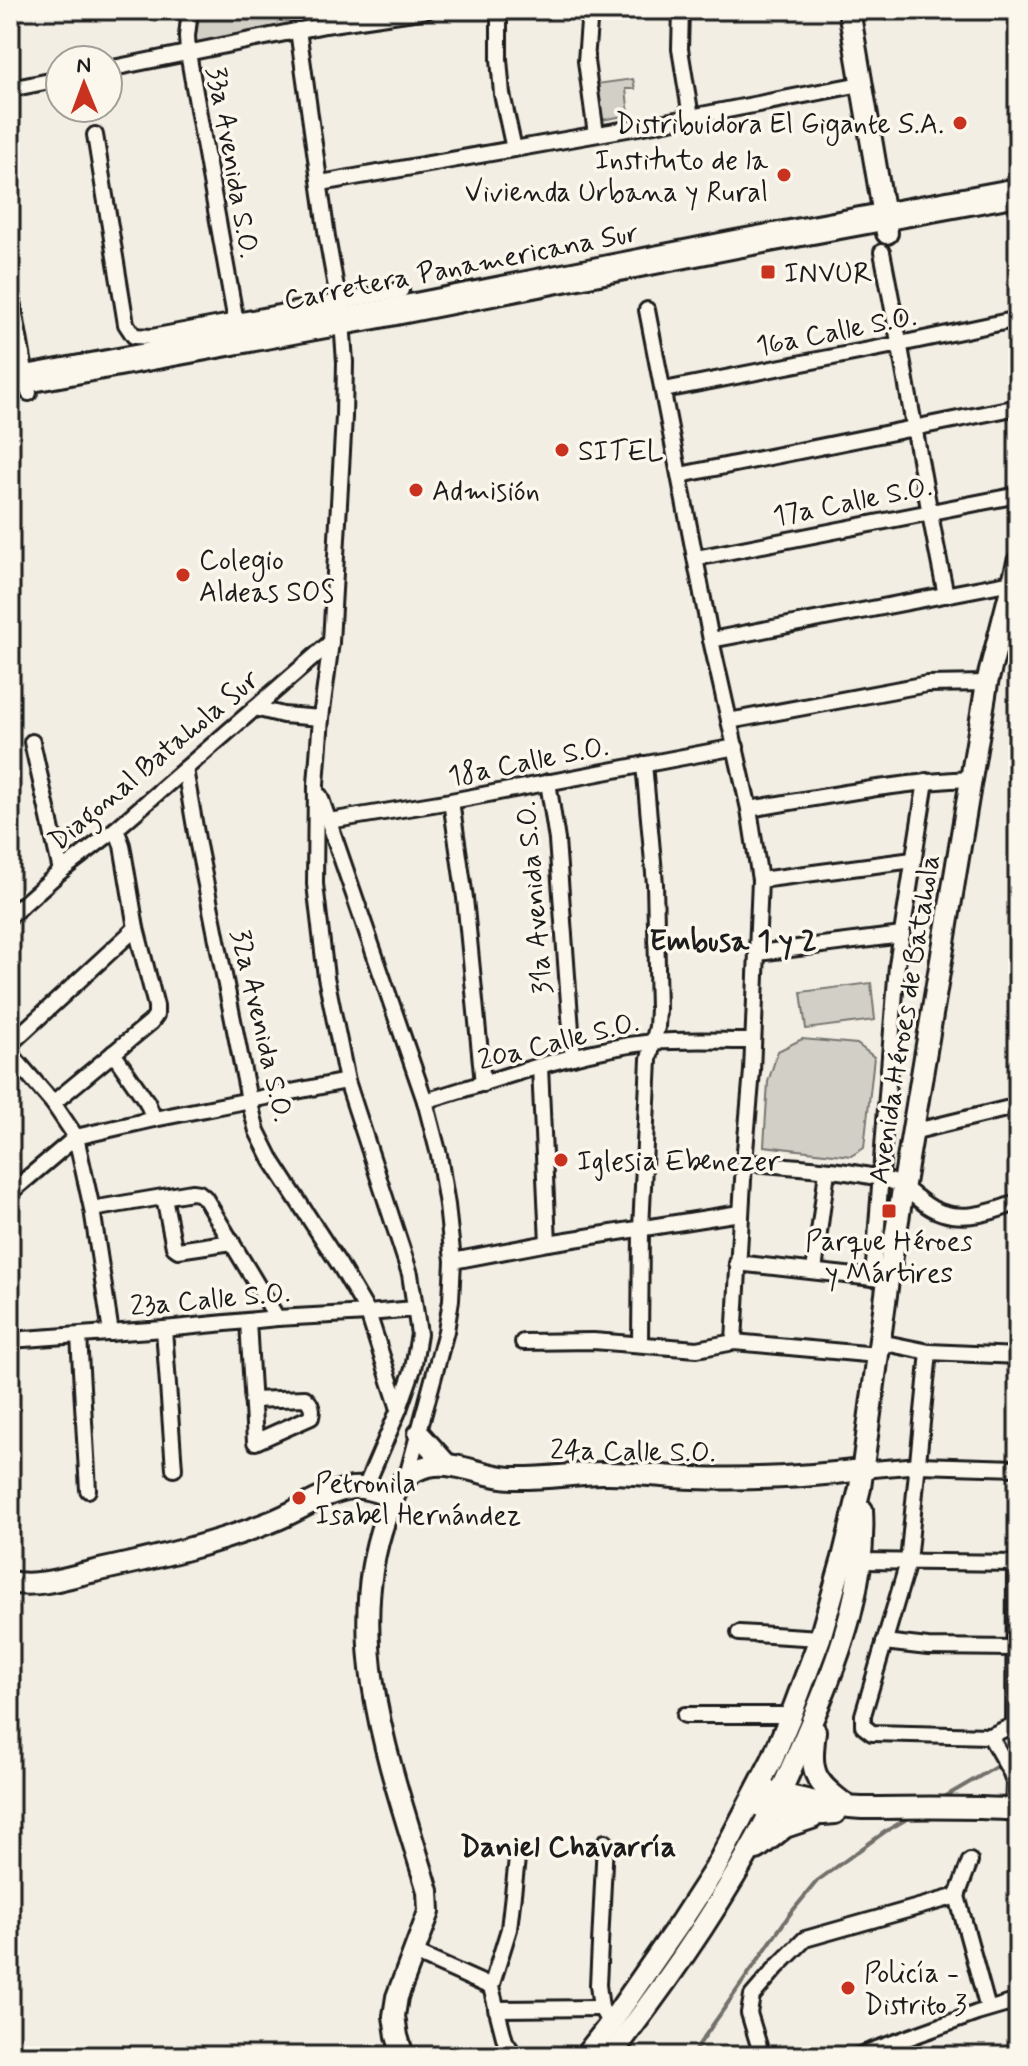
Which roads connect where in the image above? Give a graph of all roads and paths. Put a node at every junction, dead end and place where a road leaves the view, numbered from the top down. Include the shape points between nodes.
1 (190, 10) edge
2 (427, 10) edge
3 (499, 10) edge
4 (590, 10) edge
5 (681, 10) edge
6 (849, 10) edge
7 (347, 16) edge
8 (298, 30) junction
9 (188, 53) junction
10 (124, 66) edge
11 (44, 82) edge
12 (861, 84) junction
13 (10, 89) edge
14 (691, 117) junction
15 (596, 134) junction
16 (95, 135) dead end
17 (514, 149) junction
18 (321, 183) junction
19 (1018, 192) edge
20 (1018, 209) edge
21 (884, 234) junction
22 (10, 287) edge
23 (401, 290) dead end
24 (647, 310) dead end
25 (342, 319) junction
26 (1018, 319) edge
27 (236, 322) junction
28 (900, 344) junction
29 (19, 388) edge
30 (664, 390) junction
31 (1018, 407) edge
32 (915, 427) junction
33 (680, 475) junction
34 (1018, 495) edge
35 (928, 511) junction
36 (696, 558) junction
37 (1015, 572) edge
38 (946, 595) junction
39 (711, 640) junction
40 (331, 642) junction
41 (987, 683) junction
42 (255, 708) junction
43 (321, 718) junction
44 (729, 721) junction
45 (32, 742) dead end
46 (736, 747) junction
47 (644, 764) junction
48 (185, 769) junction
49 (971, 779) junction
50 (926, 781) junction
51 (548, 782) junction
52 (316, 784) junction
53 (451, 801) junction
54 (749, 809) junction
55 (329, 821) junction
56 (116, 829) junction
57 (913, 860) junction
58 (61, 871) junction
59 (760, 880) junction
60 (10, 916) edge
61 (136, 928) junction
62 (902, 935) junction
63 (758, 953) junction
64 (753, 1041) junction
65 (654, 1042) junction
66 (10, 1044) edge
67 (10, 1053) edge
68 (113, 1053) junction
69 (573, 1057) junction
70 (540, 1067) junction
71 (347, 1081) junction
72 (483, 1084) junction
73 (249, 1100) junction
74 (425, 1101) junction
75 (53, 1103) junction
76 (1018, 1106) edge
77 (154, 1119) junction
78 (912, 1132) junction
79 (76, 1137) junction
80 (744, 1162) junction
81 (827, 1171) junction
82 (882, 1178) junction
83 (904, 1187) junction
84 (10, 1193) edge
85 (164, 1197) junction
86 (1018, 1202) edge
87 (92, 1209) junction
88 (740, 1213) junction
89 (641, 1229) junction
90 (232, 1242) junction
91 (548, 1243) junction
92 (453, 1261) junction
93 (737, 1263) junction
94 (814, 1271) junction
95 (881, 1279) junction
96 (414, 1309) junction
97 (368, 1313) junction
98 (277, 1318) junction
99 (248, 1321) junction
100 (164, 1329) junction
101 (111, 1333) junction
102 (79, 1336) junction
103 (10, 1340) edge
104 (523, 1342) dead end
105 (734, 1342) junction
106 (640, 1344) junction
107 (878, 1348) junction
108 (929, 1352) junction
109 (1018, 1356) edge
110 (252, 1400) junction
111 (399, 1409) junction
112 (419, 1434) junction
113 (446, 1464) junction
114 (919, 1465) junction
115 (1018, 1468) edge
116 (174, 1469) dead end
117 (407, 1476) junction
118 (861, 1479) junction
119 (365, 1488) junction
120 (88, 1490) dead end
121 (393, 1497) junction
122 (862, 1561) junction
123 (908, 1562) junction
124 (1016, 1563) edge
125 (16, 1583) edge
126 (739, 1633) dead end
127 (820, 1638) junction
128 (884, 1642) junction
129 (1015, 1648) junction
130 (818, 1706) junction
131 (685, 1715) dead end
132 (791, 1715) junction
133 (1016, 1724) edge
134 (990, 1736) junction
135 (754, 1796) junction
136 (775, 1802) junction
137 (852, 1806) junction
138 (1016, 1810) edge
139 (822, 1814) junction
140 (605, 1842) dead end
141 (517, 1859) dead end
142 (745, 1859) junction
143 (970, 1861) dead end
144 (957, 1896) junction
145 (415, 1953) junction
146 (491, 1987) junction
147 (1018, 2001) edge
148 (496, 2009) junction
149 (988, 2009) junction
150 (606, 2016) junction
151 (759, 2046) dead end
152 (403, 2056) edge
153 (515, 2056) edge
154 (585, 2056) edge
155 (610, 2056) edge
156 (857, 2056) edge

1 - 9 street, 33a Avenida S.O.
2 - 7 street
3 - 17 street via 502,94
4 - 15 street via 586,61
5 - 14 street via 680,49
6 - 12 main road
7 - 8 street
8 - 9 street
8 - 18 street
9 - 10 street
9 - 27 street, 33a Avenida S.O.
11 - 13 street
12 - 14 street
12 - 21 main road
14 - 15 street
15 - 17 street
16 - 27 street via 126,324 134,336
17 - 18 street
18 - 25 street
19 - 21 highway, Carretera Panamericana Sur
20 - 21 highway, Carretera Panamericana Sur
21 - 25 highway, Carretera Panamericana Sur via 664,258
21 - 28 street
22 - 29 street
23 - 25 street
24 - 30 street
25 - 27 street
25 - 29 highway, Carretera Panamericana Sur
25 - 40 street via 344,417
26 - 28 street, 16a Calle S.O.
28 - 30 street, 16a Calle S.O.
28 - 32 street
30 - 33 street
31 - 32 street
32 - 33 street
32 - 35 street
33 - 36 street
34 - 35 street, 17a Calle S.O.
35 - 36 street, 17a Calle S.O.
35 - 38 street
36 - 39 street
37 - 38 street
37 - 41 main road, Avenida Héroes de Batahola
38 - 39 street
39 - 44 street
40 - 42 street, Diagonal Batahola Sur
40 - 43 street
41 - 44 street via 927,684
41 - 49 main road, Avenida Héroes de Batahola
42 - 43 street
42 - 48 street, Diagonal Batahola Sur
43 - 52 street
44 - 46 street
45 - 58 street
46 - 47 street, 18a Calle S.O.
46 - 54 street
47 - 51 street, 18a Calle S.O.
47 - 65 street via 655,884
48 - 56 street, Diagonal Batahola Sur
48 - 73 street, 32a Avenida S.O.
49 - 50 street
49 - 78 main road, Avenida Héroes de Batahola
50 - 54 street
50 - 57 street
51 - 53 street, 18a Calle S.O.
51 - 69 street, 31a Avenida S.O.
52 - 55 street
52 - 71 street via 315,884 326,977
53 - 55 street, 18a Calle S.O.
53 - 72 street
54 - 59 street
55 - 74 street
56 - 58 street, Diagonal Batahola Sur
56 - 61 street
57 - 59 street
57 - 62 street
58 - 60 street, Diagonal Batahola Sur
59 - 63 street
61 - 66 street
61 - 68 street via 156,1015
62 - 63 street
62 - 82 street
63 - 64 street
64 - 65 street, 20a Calle S.O.
64 - 80 street
65 - 69 street, 20a Calle S.O.
65 - 89 street
67 - 75 street
68 - 75 street
68 - 77 street
69 - 70 street, 20a Calle S.O.
70 - 72 street, 20a Calle S.O.
70 - 91 street
71 - 73 street
71 - 96 street via 410,1274
72 - 74 street, 20a Calle S.O.
73 - 77 street
73 - 97 street, 32a Avenida S.O. via 272,1161
74 - 92 street via 441,1167
75 - 79 street
76 - 78 street
77 - 79 street
78 - 83 main road, Avenida Héroes de Batahola
79 - 84 street
79 - 87 street
80 - 81 street
80 - 88 street
81 - 82 street
81 - 94 street
82 - 83 street
82 - 95 street
83 - 86 street via 949,1215 983,1214
83 - 95 main road, Avenida Héroes de Batahola
85 - 87 street
85 - 90 street via 199,1193
85 - 90 street via 178,1250
87 - 101 street
88 - 89 street
88 - 93 street
89 - 91 street
89 - 106 street
90 - 98 street
91 - 92 street
92 - 112 street via 446,1331
93 - 94 street
93 - 105 street
94 - 95 street
95 - 107 main road, Avenida Héroes de Batahola
96 - 97 street, 23a Calle S.O.
96 - 111 street via 419,1334
97 - 98 street, 23a Calle S.O.
97 - 111 street, 32a Avenida S.O.
98 - 99 street, 23a Calle S.O.
99 - 100 street, 23a Calle S.O.
99 - 110 street
100 - 101 street, 23a Calle S.O.
100 - 116 street
101 - 102 street, 23a Calle S.O.
102 - 103 street, 23a Calle S.O.
102 - 120 street
104 - 106 street
105 - 106 street via 697,1349
105 - 107 street
107 - 108 street
107 - 118 main road, Avenida Héroes de Batahola
108 - 109 street
108 - 114 street
110 - 110 street via 255,1442 311,1417 305,1398
111 - 119 street
112 - 113 main road
112 - 117 street
113 - 117 main road via 419,1468
113 - 118 main road, 24a Calle S.O. via 511,1478 603,1473
114 - 115 street
114 - 118 street
114 - 123 street
117 - 121 main road
118 - 122 main road, Avenida Héroes de Batahola
118 - 127 main road, Avenida Héroes de Batahola
119 - 121 main road
119 - 125 main road via 333,1493 218,1540 48,1581
121 - 145 main road via 370,1579 370,1654 385,1746 428,1891 429,1912
122 - 123 street
122 - 130 main road, Avenida Héroes de Batahola via 842,1645
123 - 124 street
123 - 128 street
124 - 129 street
126 - 127 street
127 - 132 main road, Avenida Héroes de Batahola
128 - 129 street
128 - 134 street via 863,1726 872,1733
129 - 133 street
130 - 136 main road, Avenida Héroes de Batahola
130 - 137 main road via 813,1767 826,1791
131 - 132 street
132 - 135 main road, Avenida Héroes de Batahola
133 - 134 street
134 - 138 street via 1011,1773
135 - 136 main road
135 - 150 main road, Avenida Héroes de Batahola via 680,1923
136 - 137 main road
136 - 139 main road via 802,1814
136 - 142 main road, Avenida Héroes de Batahola
137 - 138 main road
137 - 139 main road
139 - 142 main road via 776,1832
140 - 150 street via 598,1985
141 - 146 street via 509,1929
142 - 155 main road, Avenida Héroes de Batahola via 699,1934
143 - 144 street
144 - 149 street
144 - 151 street via 805,1939 752,1996 749,2013
145 - 146 street
145 - 152 main road via 394,2016
146 - 148 street
147 - 149 street
148 - 150 street
148 - 153 street
149 - 156 street
150 - 154 main road, Avenida Héroes de Batahola

